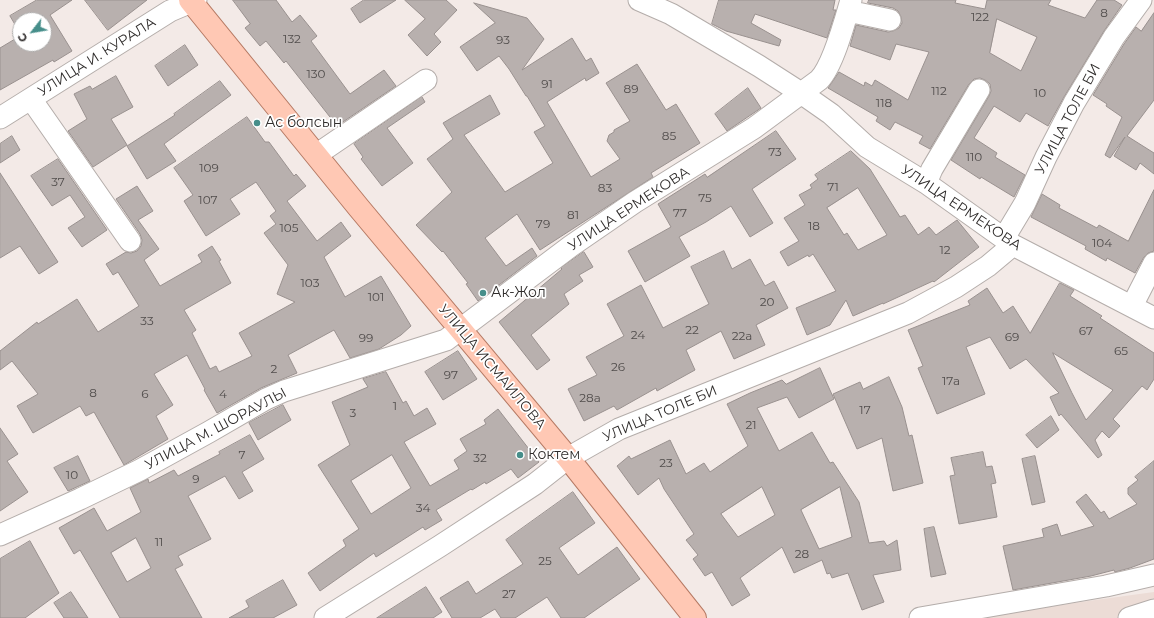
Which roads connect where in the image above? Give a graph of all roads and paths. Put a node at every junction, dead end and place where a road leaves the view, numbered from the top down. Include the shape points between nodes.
1 (639, 0) edge
2 (192, 1) edge
3 (1138, 1) edge
4 (849, 6) edge
5 (890, 20) dead end
6 (426, 80) dead end
7 (979, 90) dead end
8 (801, 93) junction
9 (31, 99) junction
10 (0, 118) edge
11 (316, 155) junction
12 (926, 183) junction
13 (130, 241) dead end
14 (1009, 241) junction
15 (1154, 263) edge
16 (1132, 306) junction
17 (1154, 318) edge
18 (460, 330) junction
19 (568, 458) junction
20 (0, 535) edge
21 (1154, 576) edge
22 (1154, 610) edge
23 (325, 618) edge
24 (695, 618) edge
25 (920, 618) edge
26 (1129, 618) edge

1 - 8 street, УЛИЦА ЕРМЕКОВА via 671,14
2 - 9 street, УЛИЦА И. КУРАЛА via 170,11
2 - 11 main road, УЛИЦА ИСМАИЛОВА
3 - 14 street, УЛИЦА ТОЛЕ БИ via 1074,103 1046,156
4 - 5 street
4 - 8 street via 830,63 823,75
6 - 11 street
7 - 12 street
8 - 12 street, УЛИЦА ЕРМЕКОВА via 831,114 867,147
8 - 18 street, УЛИЦА ЕРМЕКОВА via 754,128 635,202 571,246
9 - 10 street, УЛИЦА И. КУРАЛА
9 - 13 street
11 - 18 main road, УЛИЦА ИСМАИЛОВА
12 - 14 street, УЛИЦА ЕРМЕКОВА
14 - 16 street, УЛИЦА ЕРМЕКОВА
14 - 19 street, УЛИЦА ТОЛЕ БИ via 988,266 908,313 619,429
15 - 16 street
16 - 17 street, УЛИЦА ЕРМЕКОВА
18 - 19 main road, УЛИЦА ИСМАИЛОВА
18 - 20 street, УЛИЦА М. ШОРАУЛЫ via 433,346 284,391 266,399 140,470
19 - 23 street, УЛИЦА ТОЛЕ БИ via 535,484
19 - 24 main road, УЛИЦА ИСМАИЛОВА
21 - 25 street
22 - 26 street

